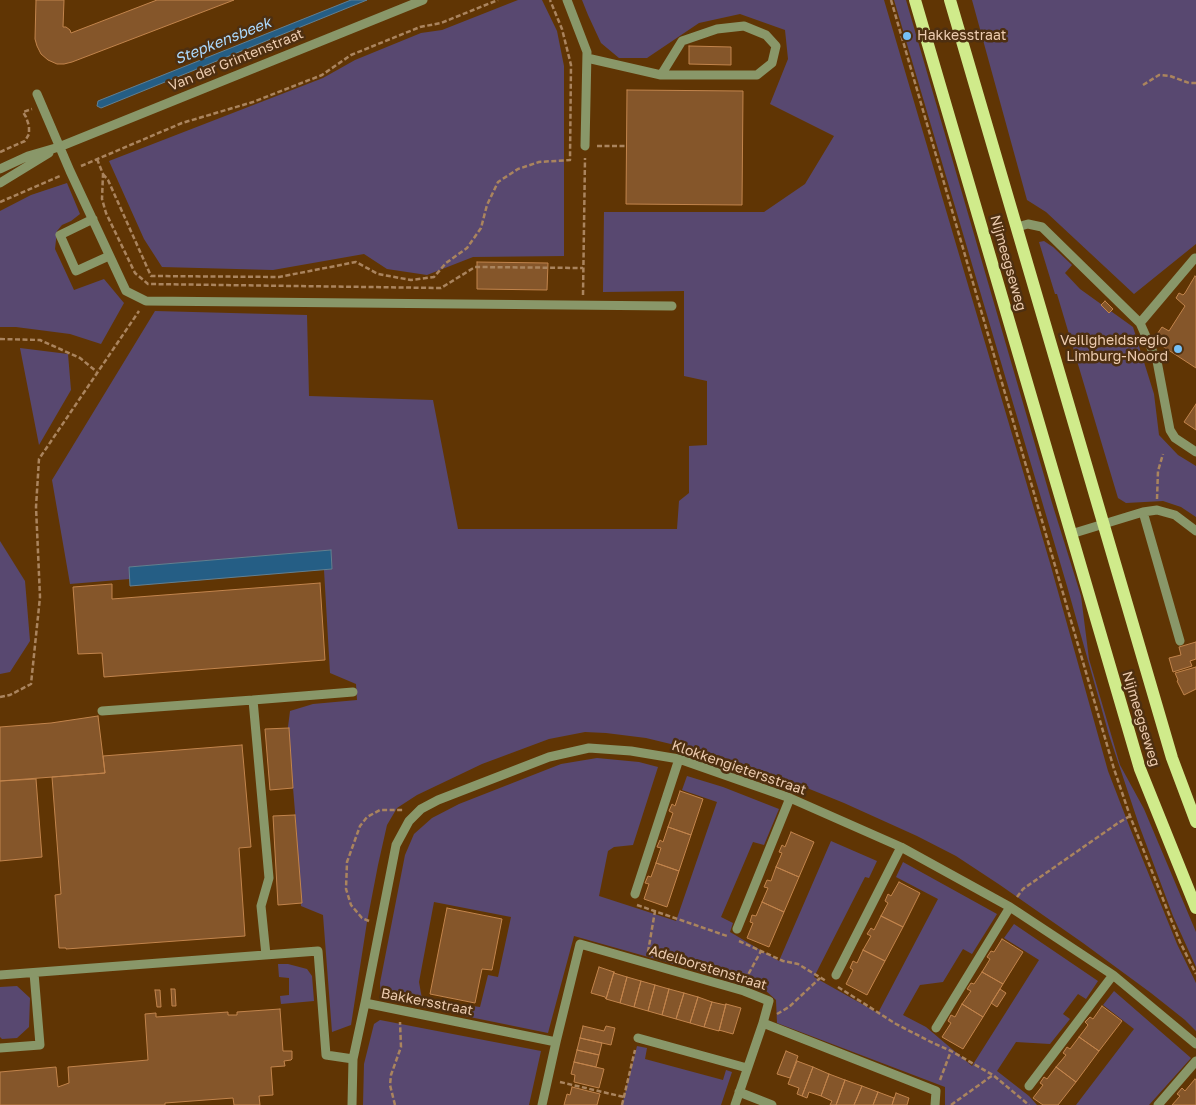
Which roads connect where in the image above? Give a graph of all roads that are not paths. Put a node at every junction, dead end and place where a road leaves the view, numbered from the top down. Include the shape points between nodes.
1 (423, 0) edge
2 (567, 0) edge
3 (915, 0) edge
4 (950, 0) edge
5 (587, 58) junction
6 (661, 75) junction
7 (37, 94) dead end
8 (585, 146) road end
9 (59, 147) junction
10 (0, 169) edge
11 (0, 184) edge
12 (93, 219) junction
13 (1017, 227) junction
14 (109, 256) junction
15 (1195, 258) edge
16 (672, 306) dead end
17 (1140, 323) junction
18 (1196, 452) edge
19 (1143, 512) junction
20 (1104, 524) junction
21 (1196, 531) edge
22 (1071, 534) junction
23 (1180, 641) dead end
24 (353, 692) dead end
25 (253, 700) junction
26 (102, 711) dead end
27 (679, 759) junction
28 (790, 798) junction
29 (1196, 822) edge
30 (901, 847) junction
31 (635, 894) road end
32 (1010, 906) junction
33 (1196, 908) edge
34 (737, 929) dead end
35 (266, 955) junction
36 (34, 973) junction
37 (836, 975) dead end
38 (1113, 975) junction
39 (0, 976) edge
40 (364, 1003) junction
41 (763, 1023) junction
42 (936, 1028) dead end
43 (638, 1038) road end
44 (556, 1042) junction
45 (1196, 1044) edge
46 (0, 1048) edge
47 (352, 1059) junction
48 (1196, 1061) edge
49 (747, 1068) junction
50 (1029, 1086) dead end
51 (739, 1092) junction
52 (352, 1105) edge
53 (542, 1105) edge
54 (735, 1105) edge
55 (772, 1105) edge
56 (935, 1105) edge
57 (1158, 1105) edge

1 - 9 street, Van der Grintenstraat
2 - 5 street
3 - 22 main road, Nijmeegseweg
4 - 13 main road, Nijmeegseweg
5 - 6 street
5 - 8 street
6 - 6 street via 757,75 772,64 776,46 766,35 744,26 717,29 682,41
7 - 9 street
9 - 10 street, Van der Grintenstraat
9 - 11 street, Van der Grintenstraat
9 - 12 street
12 - 14 street
12 - 14 street via 60,235 76,272
13 - 17 street via 1028,224 1042,227
13 - 20 main road, Nijmeegseweg
14 - 16 street via 126,291 146,301
15 - 17 street
17 - 18 street via 1157,361 1170,430 1175,438
19 - 20 street
19 - 21 street via 1157,510 1175,515
19 - 23 street
20 - 22 street
20 - 29 main road, Nijmeegseweg via 1172,758
22 - 33 main road, Nijmeegseweg via 1140,769
24 - 25 street
25 - 26 street
25 - 35 street via 269,878 262,906
27 - 28 street, Klokkengietersstraat
27 - 31 street
27 - 40 street, Klokkengietersstraat via 589,748 549,756 421,809 409,821 396,845
28 - 30 street, Klokkengietersstraat
28 - 34 street
30 - 32 street, Klokkengietersstraat
30 - 37 street
32 - 38 street, Klokkengietersstraat
32 - 42 street
35 - 36 street
35 - 47 street via 318,951 326,1055
36 - 39 street
36 - 46 street via 40,1045
38 - 45 street, Klokkengietersstraat
38 - 50 street
40 - 44 street, Bakkersstraat
40 - 47 street, Bakkersstraat
41 - 44 street, Adelborstenstraat via 769,1001 580,944
41 - 49 street
41 - 56 street via 936,1091
43 - 49 street
44 - 53 street
47 - 52 street, Bakkersstraat
48 - 57 street
49 - 51 street
51 - 54 street
51 - 55 street

